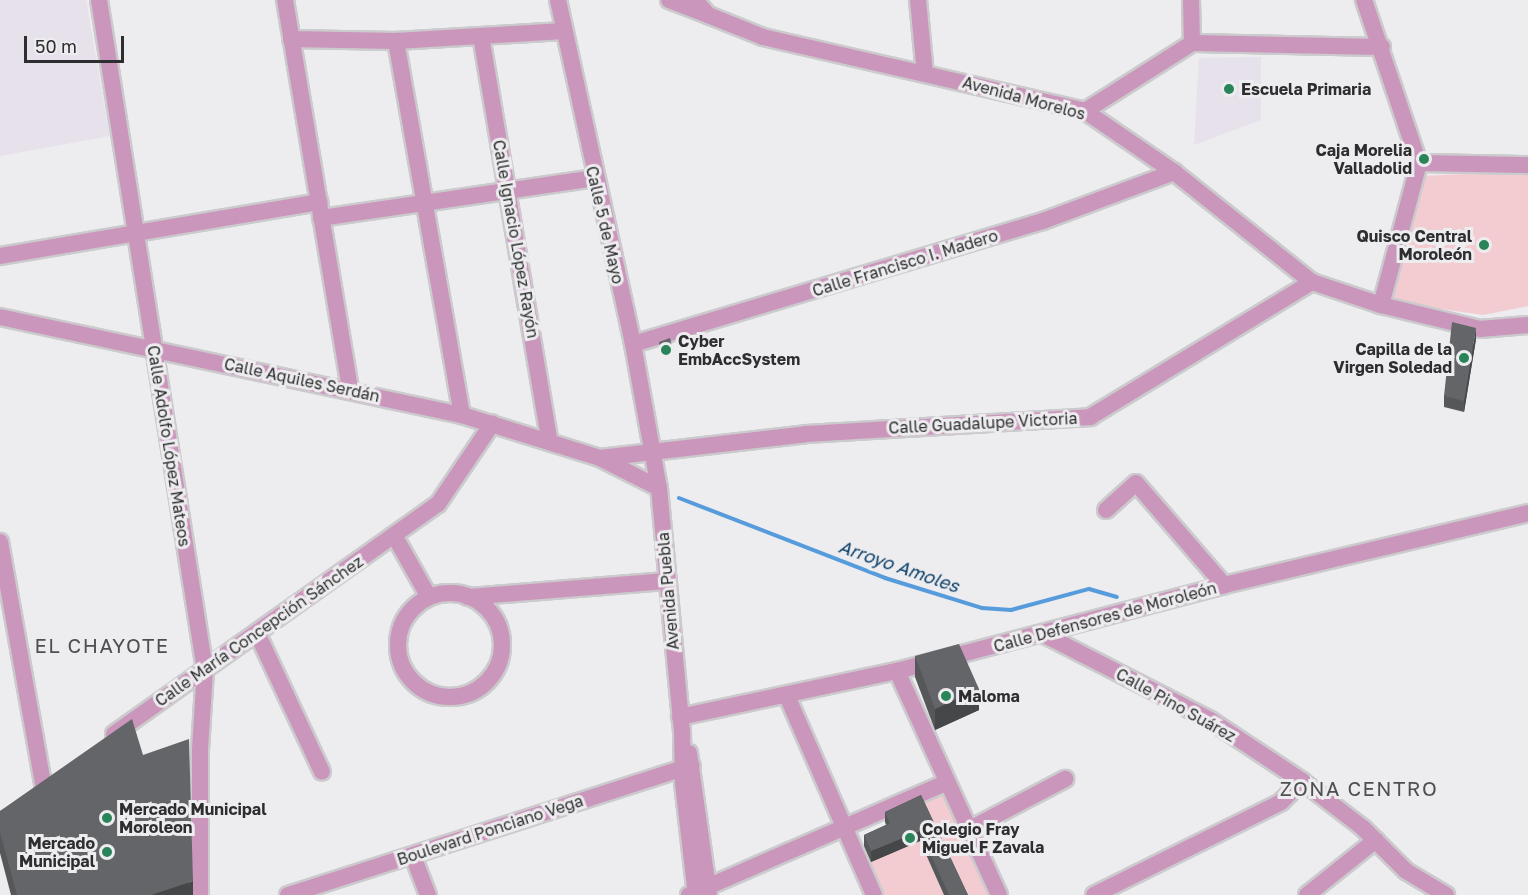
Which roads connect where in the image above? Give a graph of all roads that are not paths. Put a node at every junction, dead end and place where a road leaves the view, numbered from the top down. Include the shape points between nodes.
1 (99, 0) edge
2 (285, 0) edge
3 (558, 0) edge
4 (669, 0) edge
5 (695, 0) edge
6 (918, 0) edge
7 (1191, 0) edge
8 (1364, 0) edge
9 (708, 15) junction
10 (564, 30) junction
11 (481, 36) junction
12 (291, 39) junction
13 (396, 41) junction
14 (1192, 43) junction
15 (1382, 47) junction
16 (925, 74) junction
17 (1086, 111) junction
18 (1419, 163) junction
19 (1528, 165) edge
20 (1174, 172) junction
21 (594, 178) junction
22 (508, 189) junction
23 (425, 201) junction
24 (320, 210) junction
25 (134, 234) junction
26 (0, 255) edge
27 (1312, 282) junction
28 (1381, 305) junction
29 (0, 317) edge
30 (1528, 325) edge
31 (633, 344) junction
32 (154, 348) junction
33 (350, 390) junction
34 (462, 415) junction
35 (492, 424) junction
36 (550, 442) junction
37 (653, 450) junction
38 (600, 458) junction
39 (659, 488) junction
40 (1106, 510) dead end
41 (1528, 513) edge
42 (394, 535) junction
43 (0, 542) edge
44 (667, 581) junction
45 (1224, 585) junction
46 (429, 597) junction
47 (468, 597) junction
48 (257, 633) junction
49 (1043, 634) junction
50 (205, 670) junction
51 (897, 670) junction
52 (787, 696) junction
53 (681, 725) junction
54 (100, 743) edge
55 (687, 766) junction
56 (62, 770) edge
57 (322, 772) dead end
58 (1065, 779) dead end
59 (1302, 781) junction
60 (43, 783) junction
61 (945, 783) junction
62 (26, 795) edge
63 (844, 826) junction
64 (968, 830) junction
65 (1376, 840) junction
66 (413, 856) junction
67 (700, 893) edge
68 (200, 895) edge
69 (288, 895) edge
70 (428, 895) edge
71 (874, 895) edge
72 (999, 895) edge
73 (1094, 895) edge
74 (1307, 895) edge
75 (1446, 895) edge

1 - 25 street, Calle Adolfo López Mateos
2 - 12 street
3 - 10 street, Calle 5 de Mayo
4 - 9 street
5 - 9 street, Avenida Morelos
6 - 16 street
7 - 14 street
8 - 15 street
9 - 16 street, Avenida Morelos via 763,37
10 - 11 street
10 - 21 street, Calle 5 de Mayo
11 - 13 street
11 - 22 street, Calle Ignacio López Rayón
12 - 13 street
12 - 24 street
13 - 23 street
14 - 15 street
14 - 17 street
15 - 18 street
16 - 17 street, Avenida Morelos
17 - 20 street, Avenida Morelos
18 - 19 street
18 - 28 street
20 - 27 street, Avenida Morelos
20 - 31 street, Calle Francisco I. Madero via 1043,222
21 - 22 street
21 - 31 street, Calle 5 de Mayo
22 - 23 street
22 - 36 street, Calle Ignacio López Rayón
23 - 24 street
23 - 34 street
24 - 25 street
24 - 33 street
25 - 26 street
25 - 32 street, Calle Adolfo López Mateos
27 - 28 street
27 - 37 street, Calle Guadalupe Victoria via 1090,417 806,434
28 - 30 street via 1480,329
29 - 32 street, Calle Aquiles Serdán
31 - 37 street, Calle 5 de Mayo
32 - 33 street, Calle Aquiles Serdán
32 - 50 street, Calle Adolfo López Mateos
33 - 34 street, Calle Aquiles Serdán
34 - 35 street, Calle Aquiles Serdán
35 - 36 street, Calle Aquiles Serdán
35 - 42 street, Calle María Concepción Sánchez via 438,504
36 - 38 street, Calle Aquiles Serdán
37 - 38 street, Calle Aquiles Serdán
37 - 39 street, Avenida Puebla
38 - 39 street, Calle Aquiles Serdán
39 - 44 street, Avenida Puebla
40 - 45 street via 1136,483
41 - 45 street, Calle Defensores de Moroleón
42 - 46 street
42 - 48 street, Calle María Concepción Sánchez
43 - 60 street
44 - 47 street
44 - 53 street, Avenida Puebla
45 - 49 street, Calle Defensores de Moroleón
46 - 47 street
46 - 47 street via 415,606 400,625 397,658 405,676 419,688 451,697 482,686 494,674 504,650 495,615
48 - 50 street, Calle María Concepción Sánchez
48 - 57 street
49 - 51 street, Calle Defensores de Moroleón
49 - 59 street, Calle Pino Suárez via 1210,720
50 - 54 street, Calle María Concepción Sánchez
50 - 68 street, Calle Adolfo López Mateos via 200,750
51 - 52 street, Calle Defensores de Moroleón
51 - 61 street
52 - 53 street, Calle Defensores de Moroleón
52 - 63 street
53 - 55 street, Avenida Puebla
55 - 66 street, Boulevard Ponciano Vega
55 - 67 street, Avenida Puebla
56 - 60 street
58 - 64 street
59 - 65 street, Calle Pino Suárez
59 - 73 street via 1281,802
60 - 62 street
61 - 63 street
61 - 64 street
63 - 67 street
63 - 71 street
64 - 72 street
65 - 74 street
65 - 75 street, Calle Pino Suárez via 1406,871
66 - 69 street, Boulevard Ponciano Vega
66 - 70 street

